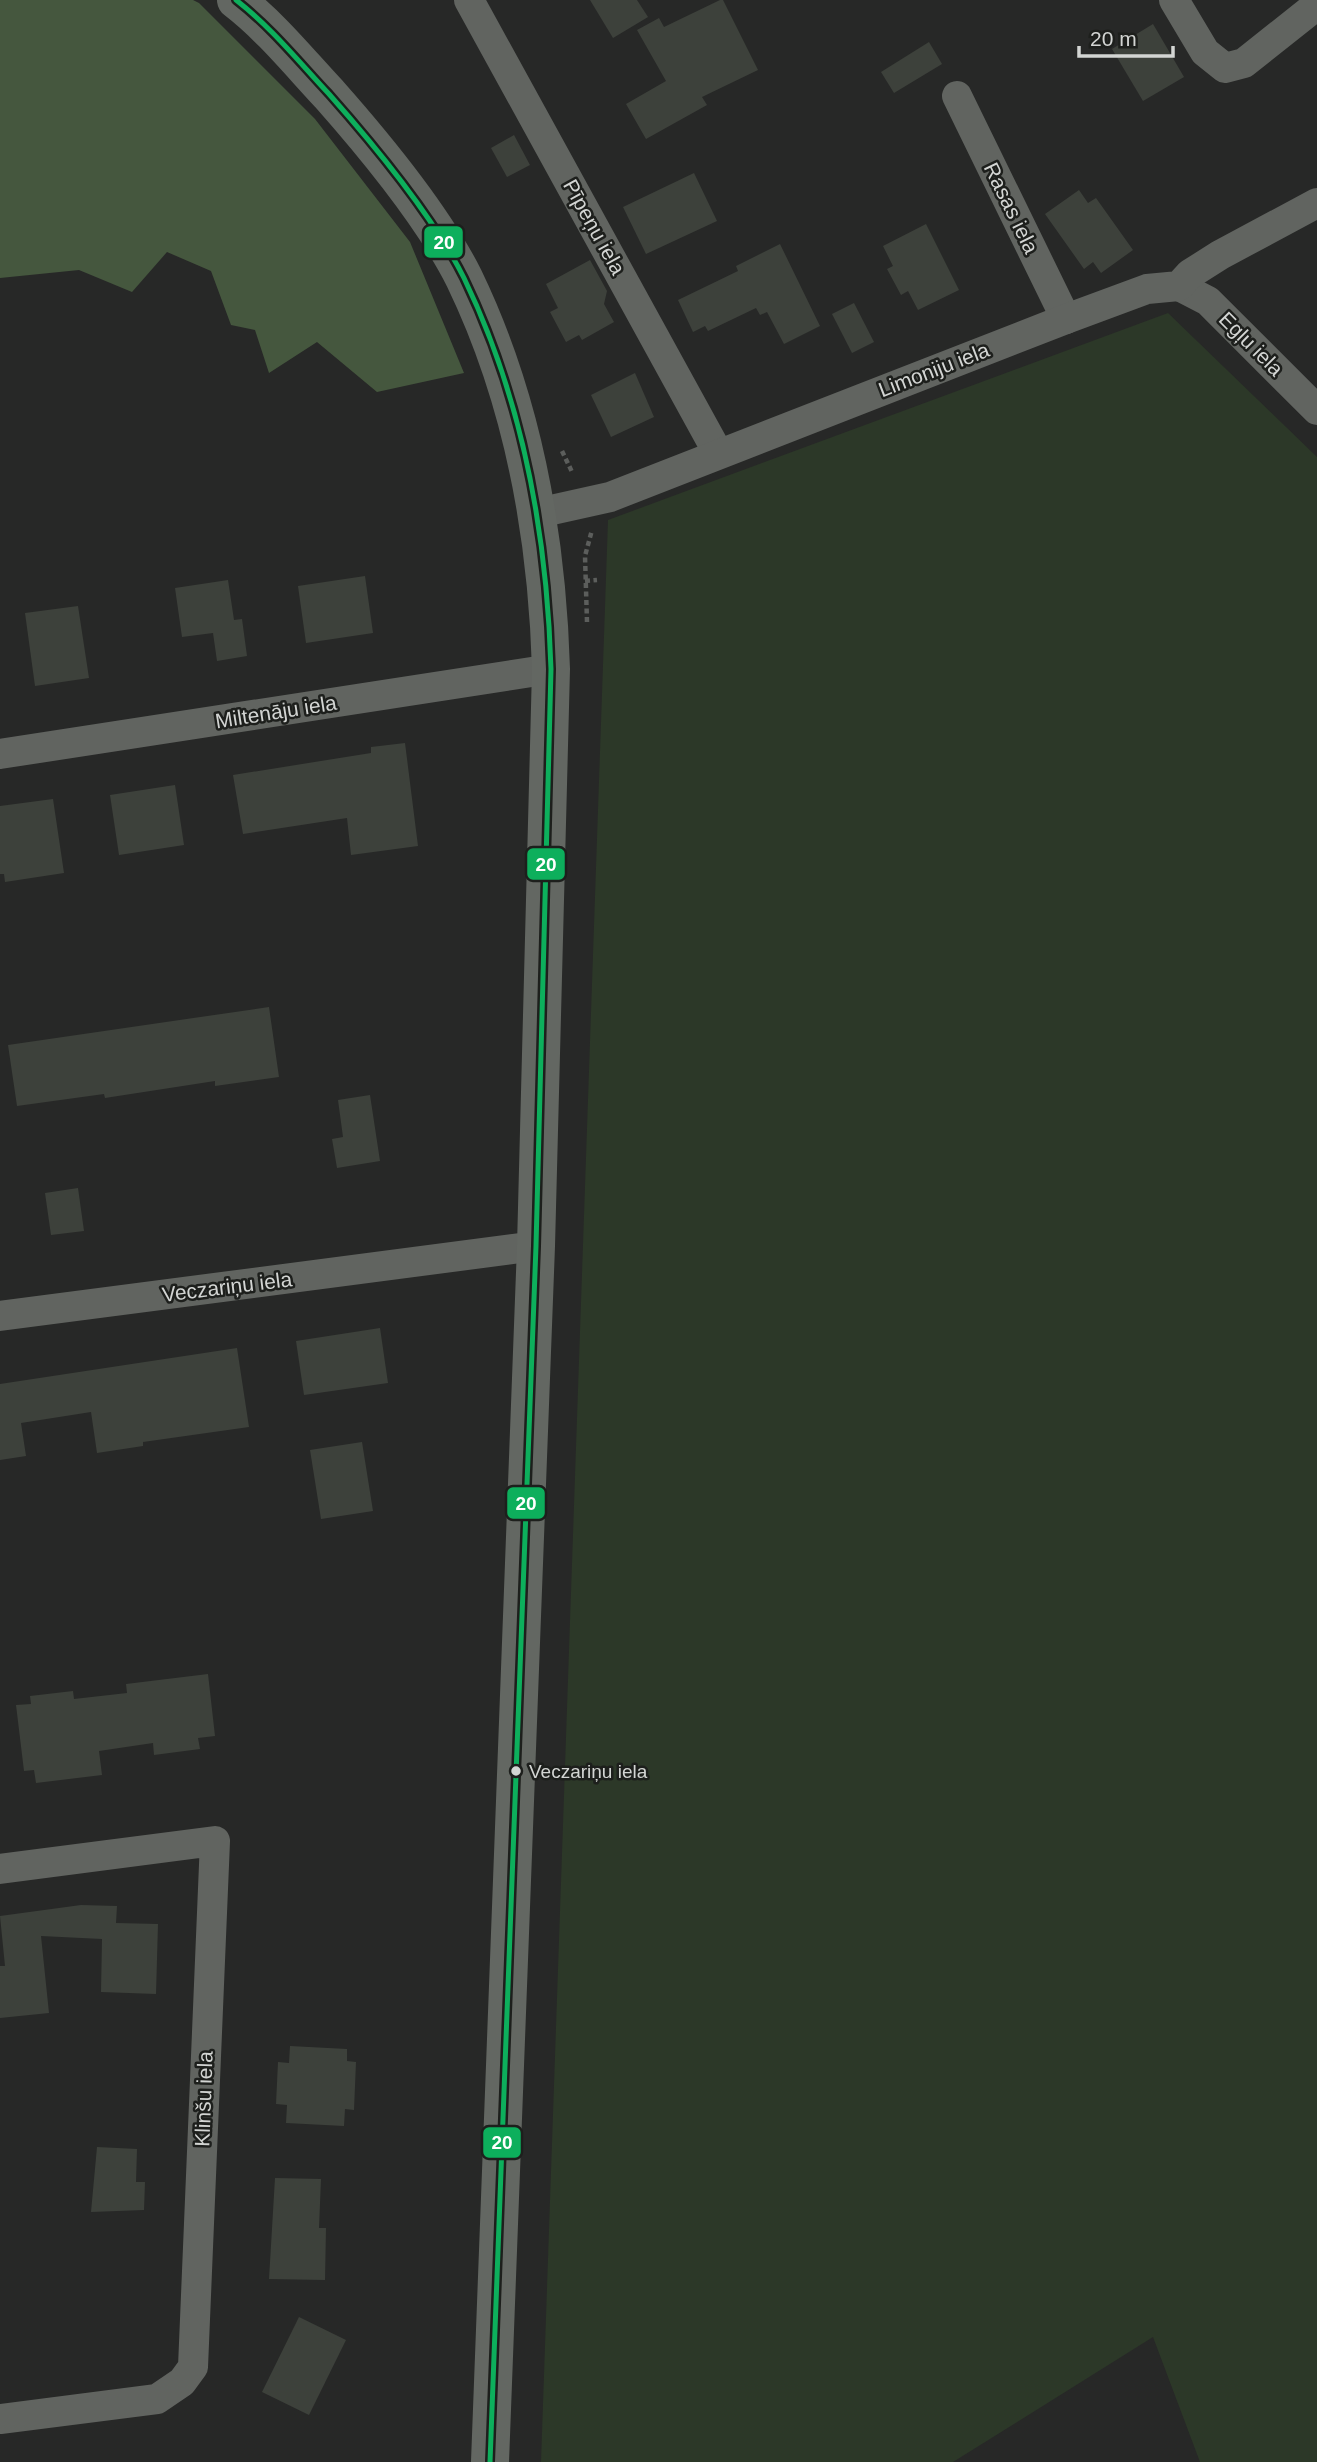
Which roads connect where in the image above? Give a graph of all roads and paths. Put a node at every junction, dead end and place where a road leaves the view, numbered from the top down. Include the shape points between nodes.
1 (236, 0) edge
2 (469, 0) edge
3 (1174, 0) edge
4 (1317, 5) edge
5 (957, 96) dead end
6 (1317, 203) edge
7 (1179, 286) junction
8 (1066, 319) junction
9 (1317, 410) edge
10 (718, 453) junction
11 (538, 513) junction
12 (597, 580) dead end
13 (585, 581) dead end
14 (551, 670) junction
15 (0, 754) edge
16 (536, 1246) junction
17 (0, 1316) edge
18 (0, 1869) edge
19 (0, 2419) edge
20 (490, 2462) edge

1 - 11 main road via 259,18 370,140 463,277 522,441
2 - 10 street, Pīpeņu iela
3 - 4 street via 1205,52 1225,68 1244,63
5 - 8 street, Rasas iela
6 - 7 street via 1190,274
7 - 8 street, Limoniju iela via 1147,289
7 - 9 street, Egļu iela via 1208,301
8 - 10 street, Limoniju iela
10 - 11 street, Limoniju iela via 610,497
11 - 14 main road via 550,612
12 - 13 path
14 - 15 street, Miltenāju iela
14 - 16 main road
16 - 17 street, Veczariņu iela
16 - 20 main road
18 - 19 street, Klinšu iela via 215,1841 193,2367 183,2382 157,2399

